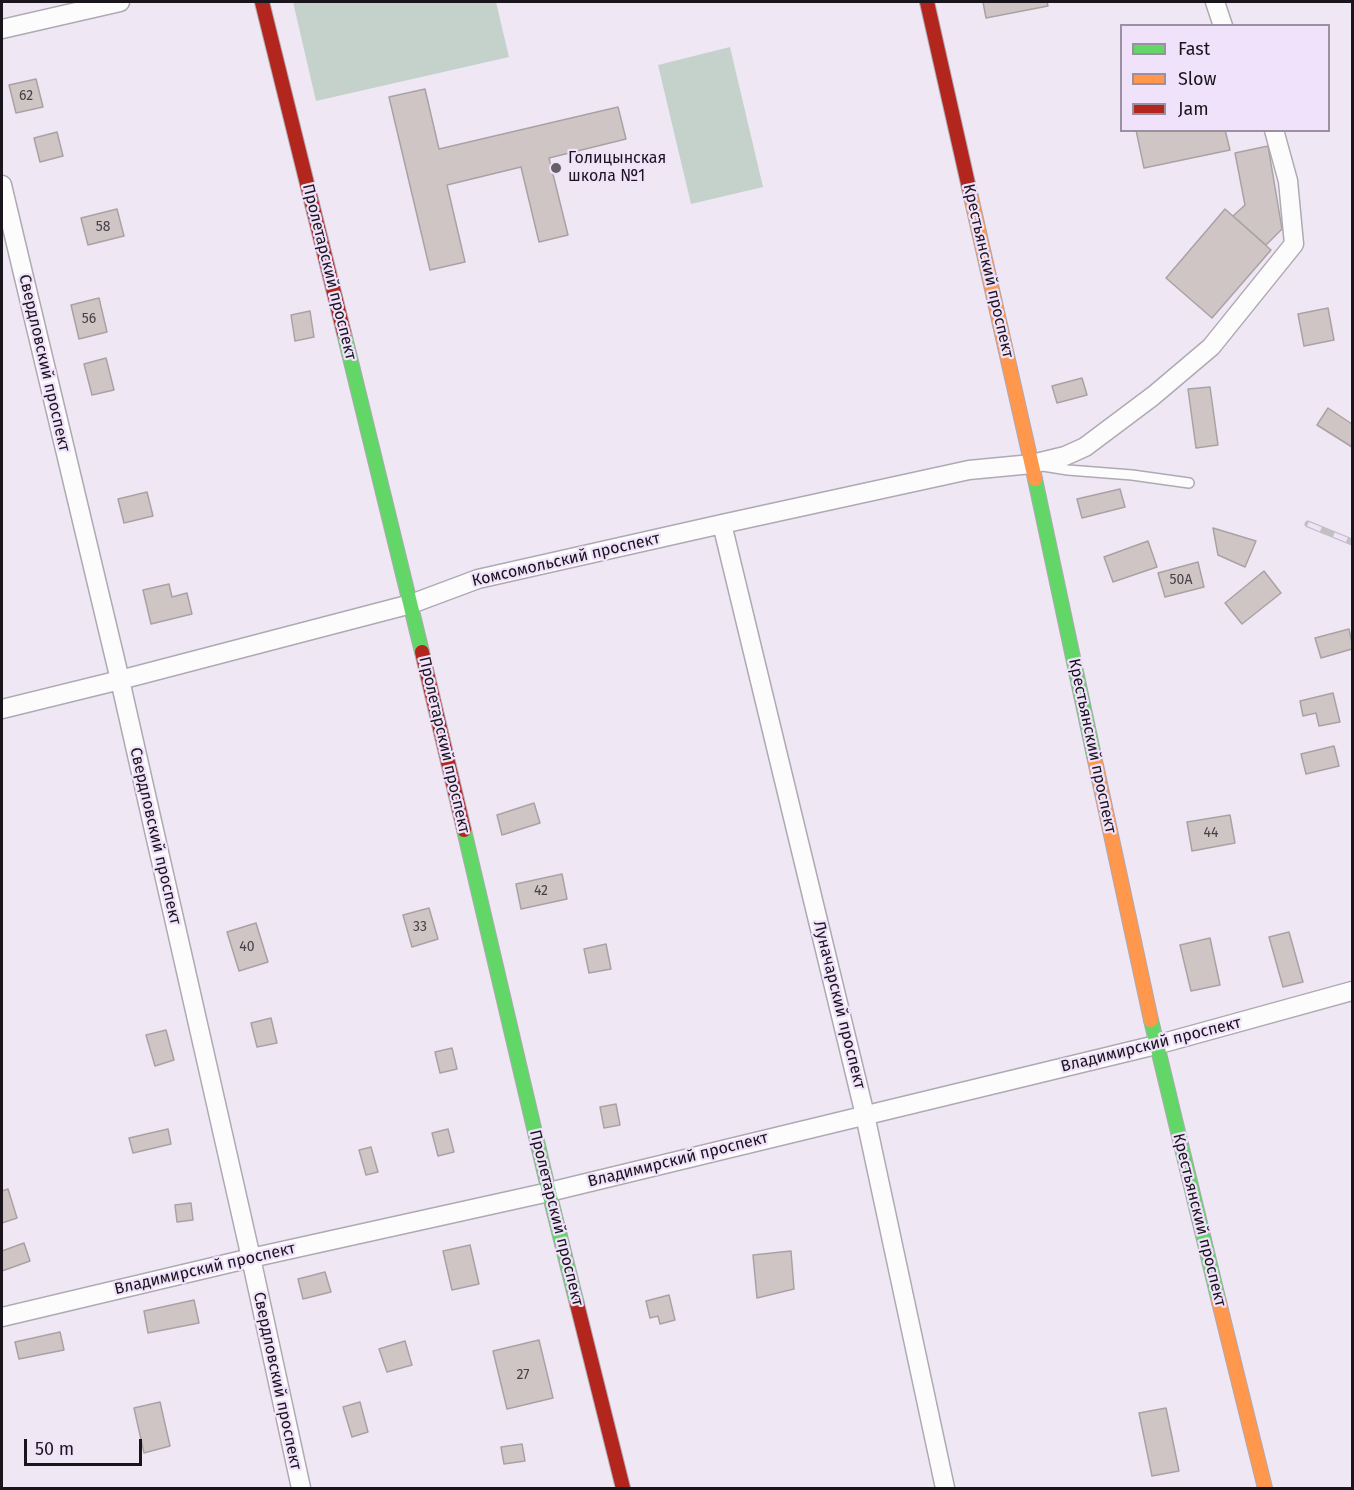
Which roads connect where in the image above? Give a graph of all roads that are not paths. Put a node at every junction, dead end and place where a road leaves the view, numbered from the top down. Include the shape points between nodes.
1 (120, 2) edge
2 (262, 2) edge
3 (927, 2) edge
4 (1215, 2) edge
5 (1222, 24) edge
6 (2, 29) edge
7 (1275, 132) edge
8 (2, 186) edge
9 (1032, 464) junction
10 (1189, 483) dead end
11 (722, 524) junction
12 (411, 604) junction
13 (120, 680) junction
14 (2, 709) edge
15 (1353, 991) edge
16 (1156, 1045) junction
17 (865, 1115) junction
18 (549, 1192) junction
19 (251, 1258) junction
20 (2, 1317) edge
21 (301, 1488) edge
22 (623, 1488) edge
23 (945, 1488) edge
24 (1265, 1488) edge

1 - 6 street
2 - 12 street, Пролетарский проспект
3 - 9 street, Крестьянский проспект
4 - 5 street
7 - 9 street, Комсомольский проспект via 1288,181 1294,244 1211,346 1177,377 1085,447
8 - 13 street, Свердловский проспект
9 - 10 lane
9 - 11 street, Комсомольский проспект via 969,470
9 - 16 street, Крестьянский проспект
11 - 12 street, Комсомольский проспект via 478,579
11 - 17 street, Луначарский проспект
12 - 13 street, Комсомольский проспект
12 - 18 street, Пролетарский проспект
13 - 14 street, Комсомольский проспект
13 - 19 street, Свердловский проспект
15 - 16 street, Владимирский проспект
16 - 17 street, Владимирский проспект
16 - 24 street, Крестьянский проспект
17 - 18 street, Владимирский проспект
17 - 23 street, Луначарский проспект
18 - 19 street, Владимирский проспект
18 - 22 street, Пролетарский проспект
19 - 20 street, Владимирский проспект
19 - 21 street, Свердловский проспект

